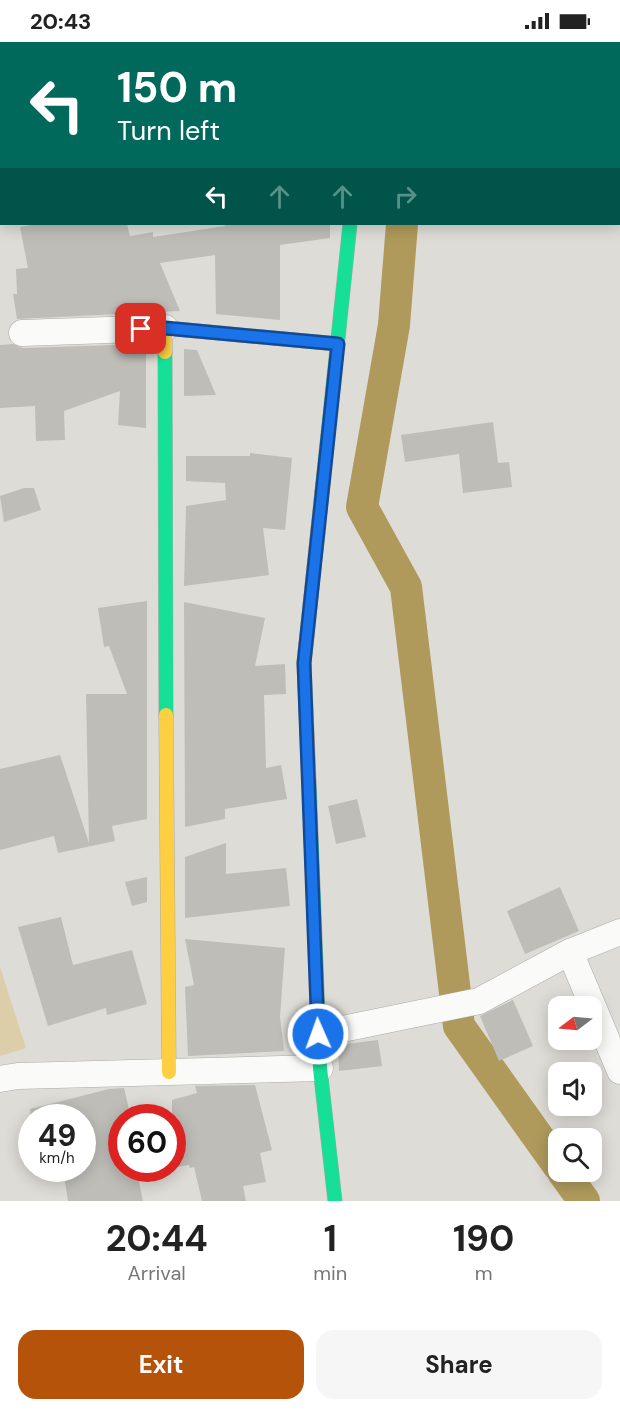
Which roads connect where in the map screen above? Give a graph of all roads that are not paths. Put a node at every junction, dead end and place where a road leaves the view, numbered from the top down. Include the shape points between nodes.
1 (350, 225) edge
2 (165, 328) junction
3 (22, 333) dead end
4 (338, 344) junction
5 (620, 932) edge
6 (570, 952) junction
7 (318, 1034) junction
8 (320, 1068) junction
9 (620, 1071) edge
10 (169, 1072) junction
11 (0, 1079) edge
12 (335, 1201) edge

1 - 4 main road
2 - 3 street
2 - 4 main road
2 - 10 main road
4 - 7 main road via 304,663
5 - 6 street
6 - 7 street via 479,1001
6 - 9 street
7 - 8 main road
8 - 10 street
8 - 12 main road
10 - 11 street

